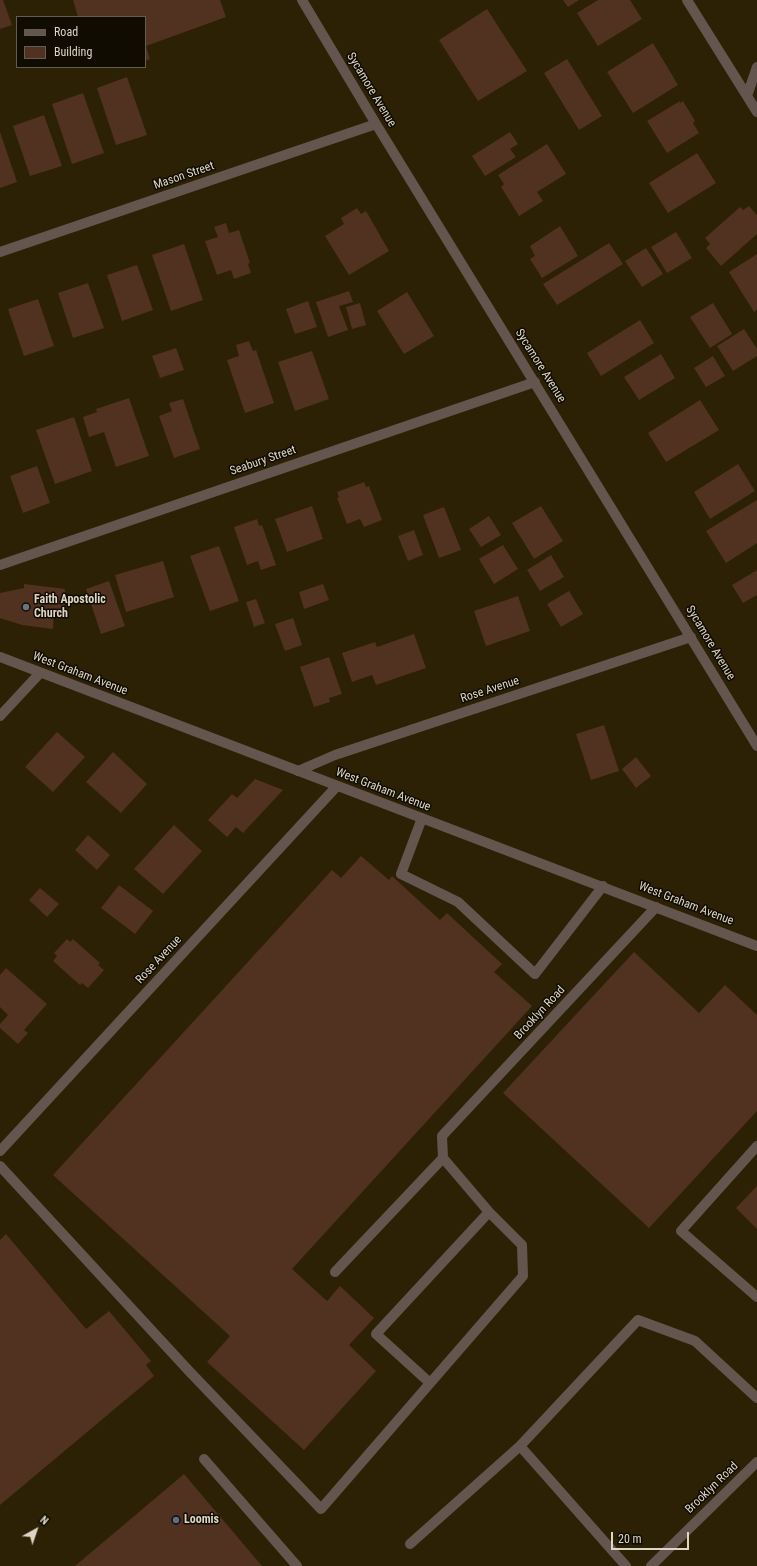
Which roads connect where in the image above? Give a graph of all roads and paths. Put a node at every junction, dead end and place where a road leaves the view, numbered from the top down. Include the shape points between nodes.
1 (302, 0) edge
2 (687, 0) edge
3 (757, 67) edge
4 (747, 96) junction
5 (757, 112) edge
6 (376, 124) junction
7 (0, 252) edge
8 (535, 382) junction
9 (0, 565) edge
10 (691, 637) junction
11 (0, 657) edge
12 (40, 673) junction
13 (0, 716) edge
14 (757, 746) edge
15 (298, 772) junction
16 (336, 786) junction
17 (422, 818) junction
18 (603, 886) junction
19 (656, 907) junction
20 (757, 945) edge
21 (757, 1146) edge
22 (0, 1151) edge
23 (443, 1158) junction
24 (0, 1166) edge
25 (489, 1212) junction
26 (335, 1272) dead end
27 (757, 1297) edge
28 (430, 1383) junction
29 (757, 1398) edge
30 (520, 1446) junction
31 (204, 1459) dead end
32 (757, 1462) edge
33 (410, 1544) dead end
34 (297, 1566) edge
35 (626, 1566) edge
36 (651, 1566) edge

1 - 6 street, Sycamore Avenue
2 - 4 street
3 - 4 street
4 - 5 street
6 - 7 street, Mason Street
6 - 8 street, Sycamore Avenue
8 - 9 street, Seabury Street
8 - 10 street, Sycamore Avenue
10 - 14 street, Sycamore Avenue
10 - 15 street, Rose Avenue via 335,755
11 - 12 street, West Graham Avenue
12 - 13 street
12 - 15 street, West Graham Avenue
15 - 16 street, West Graham Avenue
16 - 17 street, West Graham Avenue
16 - 22 street, Rose Avenue
17 - 18 street, West Graham Avenue
17 - 18 street via 401,874 458,902 535,974
18 - 19 street, West Graham Avenue
19 - 20 street, West Graham Avenue
19 - 23 street, Brooklyn Road via 442,1136
21 - 27 street via 681,1231
23 - 25 street
23 - 26 street
24 - 28 street via 321,1509
25 - 28 street via 522,1245 523,1276
25 - 28 street via 376,1334
29 - 30 street via 695,1341 638,1320
30 - 33 street
30 - 35 street
31 - 34 street
32 - 36 street, Brooklyn Road

